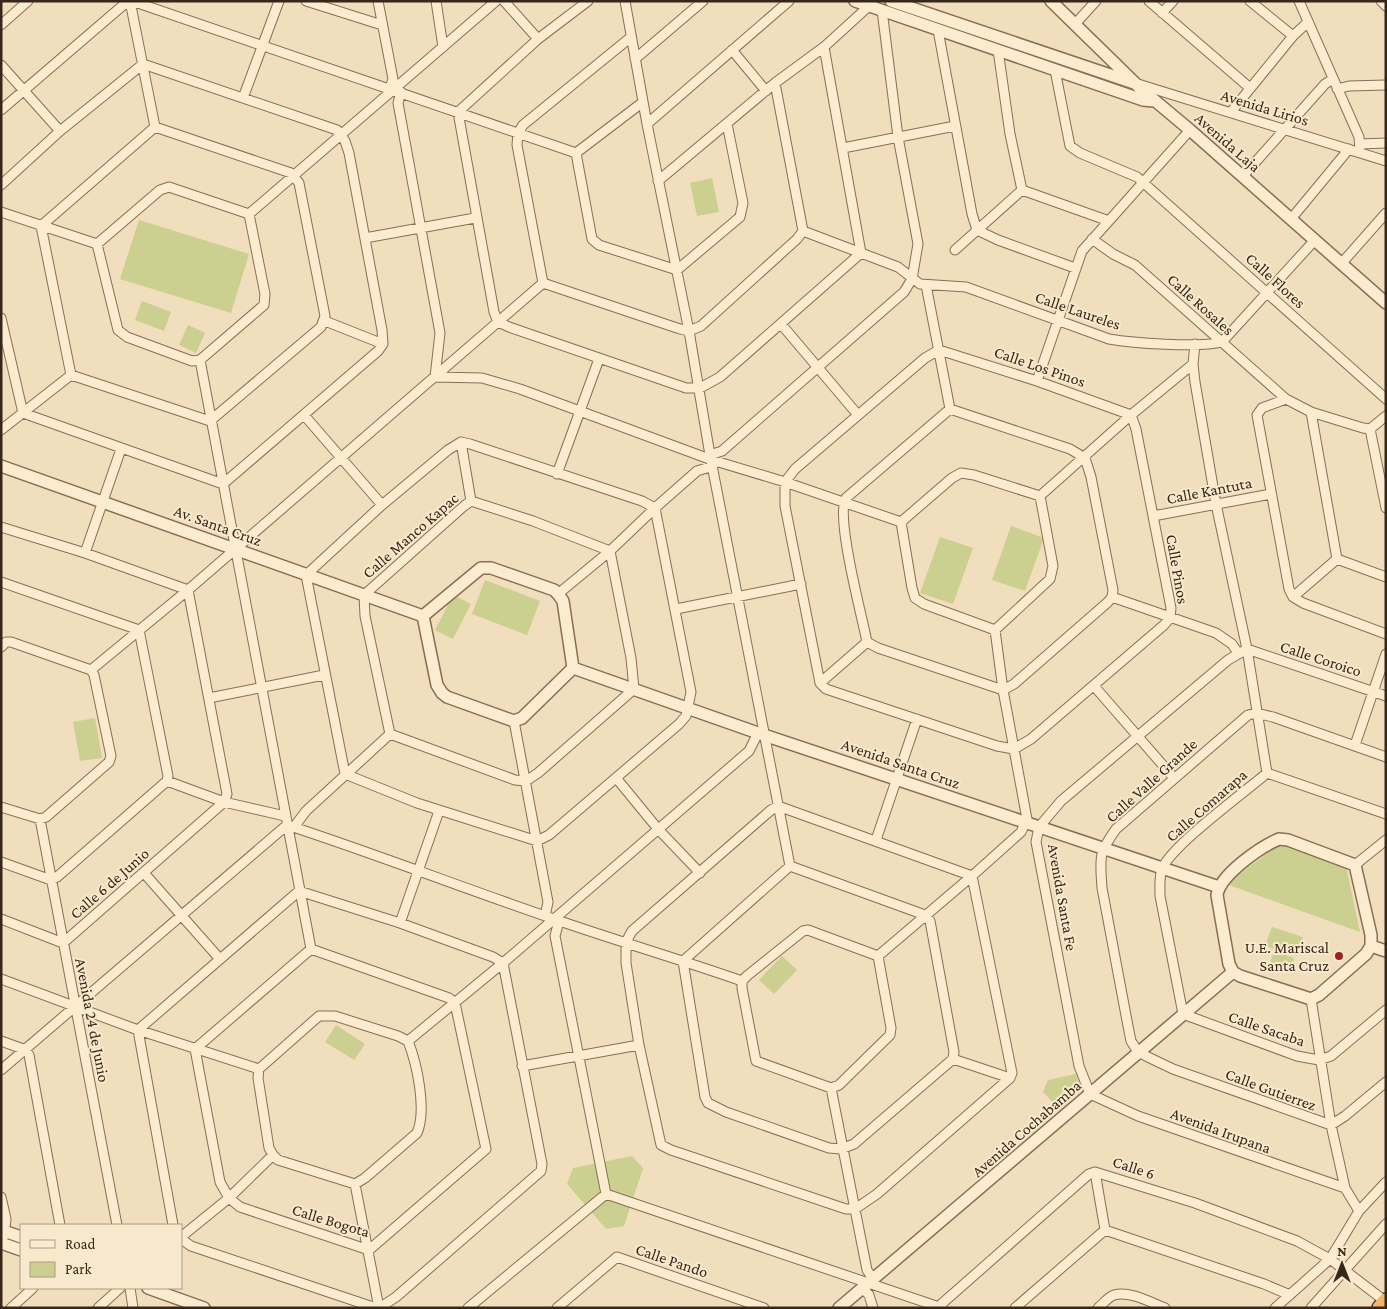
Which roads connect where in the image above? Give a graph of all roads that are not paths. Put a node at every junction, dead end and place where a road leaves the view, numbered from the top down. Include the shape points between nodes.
1 (28, 1) edge
2 (130, 1) edge
3 (279, 1) edge
4 (306, 1) edge
5 (378, 1) edge
6 (436, 1) edge
7 (504, 1) edge
8 (588, 1) edge
9 (702, 1) edge
10 (789, 1) edge
11 (855, 1) edge
12 (1052, 1) edge
13 (1096, 1) edge
14 (1149, 1) edge
15 (1173, 1) edge
16 (1250, 1) edge
17 (1299, 1) edge
18 (1381, 1) edge
19 (897, 2) edge
20 (492, 3) edge
21 (626, 3) edge
22 (869, 6) junction
23 (1386, 6) edge
24 (882, 10) junction
25 (1162, 13) junction
26 (1308, 22) junction
27 (1076, 23) junction
28 (1, 25) edge
29 (382, 25) junction
30 (938, 30) junction
31 (1293, 36) junction
32 (631, 37) junction
33 (538, 39) junction
34 (262, 46) junction
35 (443, 47) junction
36 (824, 47) junction
37 (732, 50) junction
38 (998, 50) junction
39 (635, 59) junction
40 (143, 64) junction
41 (1, 65) edge
42 (1055, 70) junction
43 (1333, 80) junction
44 (775, 83) junction
45 (1134, 83) junction
46 (1386, 85) edge
47 (1250, 88) junction
48 (1338, 89) junction
49 (23, 90) junction
50 (395, 90) junction
51 (766, 91) junction
52 (243, 98) junction
53 (1155, 101) junction
54 (643, 102) junction
55 (1, 110) edge
56 (458, 112) junction
57 (1230, 112) junction
58 (647, 124) junction
59 (727, 124) junction
60 (954, 126) junction
61 (155, 127) junction
62 (1285, 128) junction
63 (1190, 130) junction
64 (60, 132) junction
65 (518, 133) junction
66 (342, 134) junction
67 (898, 137) junction
68 (1386, 143) edge
69 (843, 148) junction
70 (1360, 148) junction
71 (1349, 149) junction
72 (576, 153) junction
73 (1386, 161) edge
74 (295, 176) junction
75 (1243, 176) junction
76 (658, 181) junction
77 (1145, 183) junction
78 (1, 185) edge
79 (1022, 190) junction
80 (1, 212) edge
81 (249, 214) junction
82 (1386, 214) edge
83 (475, 218) junction
84 (1291, 219) junction
85 (1109, 221) junction
86 (41, 226) junction
87 (420, 229) junction
88 (977, 230) junction
89 (803, 231) junction
90 (365, 238) junction
91 (1092, 238) junction
92 (1314, 241) junction
93 (97, 244) junction
94 (955, 250) dead end
95 (861, 253) junction
96 (1341, 264) junction
97 (1075, 268) junction
98 (677, 270) junction
99 (912, 278) junction
100 (543, 282) junction
101 (926, 285) junction
102 (1268, 293) junction
103 (1386, 303) edge
104 (1, 318) edge
105 (1057, 320) junction
106 (325, 321) junction
107 (498, 322) junction
108 (781, 324) junction
109 (689, 331) junction
110 (1222, 342) junction
111 (383, 344) junction
112 (1195, 344) junction
113 (939, 350) junction
114 (599, 359) junction
115 (200, 360) junction
116 (1193, 364) junction
117 (817, 367) junction
118 (71, 375) junction
119 (435, 377) junction
120 (1037, 380) junction
121 (700, 388) junction
122 (1286, 399) junction
123 (1386, 399) edge
124 (950, 409) junction
125 (579, 412) junction
126 (1311, 412) junction
127 (23, 413) junction
128 (1131, 414) junction
129 (304, 415) junction
130 (858, 415) junction
131 (1386, 416) edge
132 (210, 421) junction
133 (1370, 429) junction
134 (1, 430) edge
135 (461, 442) junction
136 (121, 449) junction
137 (340, 456) junction
138 (1085, 458) junction
139 (712, 460) junction
140 (1, 466) edge
141 (557, 474) junction
142 (785, 482) junction
143 (223, 484) junction
144 (1271, 494) junction
145 (1040, 496) junction
146 (471, 501) junction
147 (104, 502) junction
148 (843, 504) junction
149 (1216, 504) junction
150 (382, 505) junction
151 (655, 508) junction
152 (1386, 508) edge
153 (1153, 516) junction
154 (901, 522) junction
155 (1, 527) edge
156 (236, 548) junction
157 (610, 550) junction
158 (85, 553) junction
159 (1337, 558) junction
160 (306, 575) junction
161 (1386, 577) edge
162 (1, 582) edge
163 (801, 584) junction
164 (188, 590) junction
165 (558, 594) junction
166 (364, 595) junction
167 (738, 597) junction
168 (1112, 597) junction
169 (1293, 597) junction
170 (676, 609) junction
171 (423, 616) junction
172 (1170, 618) junction
173 (139, 630) junction
174 (995, 630) junction
175 (1386, 634) edge
176 (867, 642) junction
177 (1, 647) edge
178 (1243, 651) junction
179 (1386, 654) edge
180 (573, 668) junction
181 (91, 670) junction
182 (324, 675) junction
183 (820, 683) junction
184 (1094, 686) junction
185 (263, 687) junction
186 (634, 689) junction
187 (1003, 690) junction
188 (1373, 691) junction
189 (1386, 696) edge
190 (209, 698) junction
191 (688, 708) junction
192 (1256, 713) junction
193 (917, 720) junction
194 (514, 721) junction
195 (390, 734) junction
196 (762, 734) junction
197 (1138, 736) junction
198 (1355, 745) junction
199 (1014, 749) junction
200 (1386, 757) edge
201 (1267, 773) junction
202 (345, 774) junction
203 (896, 778) junction
204 (1174, 778) junction
205 (617, 779) junction
206 (167, 781) junction
207 (526, 781) junction
208 (224, 802) junction
209 (1, 806) edge
210 (778, 806) junction
211 (439, 811) junction
212 (1386, 814) edge
213 (40, 819) junction
214 (289, 823) junction
215 (1026, 824) junction
216 (1039, 827) junction
217 (658, 829) junction
218 (876, 840) junction
219 (1386, 840) edge
220 (538, 842) junction
221 (1102, 849) junction
222 (1, 862) edge
223 (1355, 865) junction
224 (790, 866) junction
225 (1162, 869) junction
226 (419, 870) junction
227 (144, 873) junction
228 (700, 873) junction
229 (972, 876) junction
230 (51, 880) junction
231 (1219, 887) junction
232 (298, 891) junction
233 (925, 915) junction
234 (181, 917) junction
235 (1, 919) edge
236 (552, 919) junction
237 (400, 922) junction
238 (626, 942) junction
239 (63, 943) junction
240 (1371, 946) junction
241 (311, 949) junction
242 (1386, 951) edge
243 (878, 956) junction
244 (219, 958) junction
245 (683, 961) junction
246 (503, 963) junction
247 (1233, 972) junction
248 (1, 980) edge
249 (742, 981) junction
250 (1310, 999) junction
251 (455, 1003) junction
252 (75, 1006) junction
253 (1386, 1010) edge
254 (1184, 1014) junction
255 (138, 1030) junction
256 (1, 1041) edge
257 (408, 1041) junction
258 (639, 1045) junction
259 (195, 1049) junction
260 (26, 1050) junction
261 (1138, 1052) junction
262 (578, 1057) junction
263 (953, 1059) junction
264 (1319, 1060) junction
265 (522, 1066) junction
266 (1, 1070) edge
267 (259, 1070) junction
268 (1010, 1078) junction
269 (1386, 1082) edge
270 (831, 1088) junction
271 (1090, 1094) junction
272 (1331, 1125) junction
273 (841, 1149) junction
274 (273, 1155) junction
275 (1095, 1172) junction
276 (1386, 1182) edge
277 (355, 1184) junction
278 (1344, 1188) junction
279 (606, 1194) junction
280 (1, 1197) edge
281 (229, 1198) junction
282 (855, 1209) junction
283 (1359, 1211) junction
284 (60, 1224) edge
285 (117, 1224) edge
286 (174, 1224) edge
287 (1386, 1224) edge
288 (1105, 1230) junction
289 (3, 1231) edge
290 (20, 1237) edge
291 (182, 1237) edge
292 (182, 1239) edge
293 (1, 1243) edge
294 (20, 1250) edge
295 (369, 1250) junction
296 (1330, 1259) junction
297 (1344, 1271) junction
298 (868, 1283) junction
299 (32, 1289) edge
300 (119, 1289) edge
301 (130, 1289) edge
302 (151, 1289) edge
303 (1290, 1295) junction
304 (1384, 1303) edge
305 (938, 1307) edge
306 (11, 1308) edge
307 (98, 1308) edge
308 (133, 1308) edge
309 (204, 1308) edge
310 (379, 1308) edge
311 (468, 1308) edge
312 (557, 1308) edge
313 (764, 1308) edge
314 (839, 1308) edge
315 (873, 1308) edge
316 (1015, 1308) edge
317 (1098, 1308) edge
318 (1165, 1308) edge
319 (1275, 1308) edge
320 (1311, 1308) edge

1 - 28 street
2 - 34 street
2 - 40 street
2 - 49 street
3 - 34 street
4 - 29 street
5 - 29 street
6 - 35 street
7 - 33 street
8 - 33 street
9 - 39 street
10 - 37 street
11 - 22 street
12 - 27 street, Avenida Laja
13 - 27 street
14 - 25 street
15 - 25 street
16 - 31 street
17 - 26 street
18 - 23 street
19 - 45 street
20 - 35 street
21 - 32 street
22 - 24 street
22 - 36 street
24 - 30 street
24 - 67 street
25 - 47 street
26 - 31 street
26 - 43 street
27 - 45 street, Avenida Laja
29 - 50 street
30 - 38 street
30 - 60 street
31 - 47 street
32 - 39 street
32 - 65 street via 523,125
33 - 56 street
34 - 50 street
34 - 52 street
35 - 50 street
36 - 44 street
36 - 69 street
37 - 51 street
37 - 58 street
38 - 42 street
38 - 79 street
39 - 54 street
40 - 52 street
40 - 61 street
40 - 64 street
41 - 49 street
42 - 53 street via 1143,100
42 - 77 street, Calle Flores via 1070,146 1080,154 1130,172
43 - 48 street
43 - 62 street via 1325,84
44 - 51 street
44 - 89 street
45 - 53 street, Avenida Laja
45 - 57 street, Avenida Lirios
46 - 48 street
47 - 57 street
48 - 70 street
49 - 55 street
49 - 64 street
50 - 56 street
50 - 66 street
50 - 87 street
51 - 59 street
52 - 66 street
53 - 63 street, Avenida Laja
54 - 58 street
54 - 72 street
56 - 65 street
56 - 83 street
57 - 62 street, Avenida Lirios
58 - 76 street
59 - 76 street
59 - 98 street via 742,212
60 - 67 street
60 - 88 street
61 - 74 street
61 - 86 street
62 - 71 street, Avenida Lirios
62 - 75 street
63 - 75 street, Avenida Laja
63 - 77 street
64 - 78 street
65 - 72 street
65 - 100 street via 517,145
66 - 74 street
66 - 90 street via 349,153
67 - 69 street
67 - 99 street via 918,244
68 - 70 street
69 - 95 street
70 - 71 street, Avenida Lirios
70 - 73 street, Avenida Lirios
71 - 84 street
72 - 98 street via 592,239 599,245
74 - 81 street
74 - 106 street
75 - 84 street, Avenida Laja
76 - 98 street
77 - 85 street
77 - 102 street, Calle Flores
79 - 85 street
79 - 88 street
80 - 86 street
81 - 93 street via 169,187 160,190
81 - 115 street via 265,294 264,305
82 - 96 street
83 - 87 street
83 - 107 street
84 - 92 street, Avenida Laja
85 - 91 street
86 - 93 street
86 - 118 street
87 - 90 street
87 - 119 street via 440,333
88 - 94 street
88 - 97 street
89 - 95 street, Calle Laureles
89 - 109 street via 701,326
90 - 111 street
91 - 97 street
91 - 110 street, Calle Rosales via 1135,265
92 - 96 street, Avenida Laja
92 - 102 street
93 - 115 street via 118,330 136,340
95 - 99 street, Calle Laureles via 898,267
95 - 108 street
96 - 103 street, Avenida Laja
97 - 105 street
98 - 109 street
99 - 101 street, Calle Laureles
99 - 117 street via 904,292
100 - 107 street
100 - 109 street
101 - 105 street, Calle Laureles via 966,288
101 - 113 street
102 - 110 street
102 - 123 street, Calle Flores
104 - 127 street
105 - 112 street, Calle Laureles via 1123,342
105 - 120 street
106 - 111 street
106 - 132 street
107 - 114 street
107 - 119 street
108 - 117 street
108 - 121 street via 720,377
109 - 121 street
110 - 112 street, Calle Laureles
110 - 122 street, Calle Rosales
111 - 129 street
112 - 116 street
113 - 120 street, Calle Los Pinos
113 - 124 street
113 - 130 street via 925,358
114 - 121 street via 678,386
114 - 125 street
115 - 132 street
116 - 128 street
116 - 149 street
117 - 130 street
117 - 139 street
118 - 127 street
118 - 132 street
119 - 125 street via 482,378
119 - 137 street
120 - 128 street, Calle Los Pinos
121 - 139 street
122 - 126 street, Calle Rosales
122 - 144 street via 1262,408 1257,414
124 - 138 street via 1070,449
124 - 148 street
125 - 139 street
125 - 141 street
126 - 133 street, Calle Rosales
126 - 159 street
127 - 134 street
127 - 136 street
128 - 138 street
128 - 153 street, Calle Pinos
129 - 137 street
129 - 143 street
130 - 142 street via 795,469
131 - 133 street
132 - 143 street
133 - 152 street
135 - 141 street
135 - 146 street
135 - 150 street
136 - 143 street
136 - 147 street
137 - 150 street
137 - 156 street
138 - 145 street
138 - 168 street via 1092,477
139 - 142 street
139 - 151 street
139 - 167 street
140 - 147 street, Av. Santa Cruz
141 - 151 street
142 - 148 street
142 - 163 street via 785,506
143 - 156 street
144 - 149 street, Calle Kantuta
144 - 169 street
145 - 154 street via 961,473
145 - 174 street via 1052,566 1050,579
146 - 157 street, Calle Manco Kapac
146 - 166 street, Calle Manco Kapac
147 - 156 street, Av. Santa Cruz
147 - 158 street
148 - 154 street
148 - 176 street via 844,526
149 - 153 street, Calle Kantuta
149 - 178 street
150 - 160 street
151 - 157 street
151 - 170 street
153 - 172 street, Calle Pinos via 1171,608
154 - 174 street via 915,598
155 - 158 street
156 - 160 street, Av. Santa Cruz
156 - 164 street
156 - 185 street
157 - 165 street
157 - 186 street
158 - 164 street
159 - 161 street
159 - 169 street
160 - 166 street, Av. Santa Cruz
160 - 182 street
162 - 173 street
163 - 167 street
163 - 183 street
164 - 173 street
164 - 190 street
165 - 171 street via 490,568 481,568
165 - 180 street via 563,601
166 - 171 street, Av. Santa Cruz
166 - 195 street, Calle Manco Kapac
167 - 170 street
167 - 196 street
168 - 172 street
168 - 187 street via 1014,684
169 - 175 street
170 - 191 street via 691,692
171 - 194 street via 437,685 442,693
172 - 178 street via 1216,633
172 - 184 street, Calle Pinos
173 - 181 street
173 - 206 street
174 - 187 street
176 - 183 street
176 - 187 street
177 - 181 street via 11,642
178 - 188 street, Calle Coroico
178 - 192 street
178 - 197 street, Avenida Santa Fe
179 - 188 street
180 - 186 street, Avenida Santa Cruz
180 - 194 street via 522,718
181 - 213 street via 111,756 109,762
182 - 185 street
182 - 202 street
183 - 193 street via 826,689
184 - 197 street
184 - 199 street, Calle Pinos via 1031,739
185 - 190 street
185 - 214 street
186 - 191 street, Avenida Santa Cruz
186 - 207 street
187 - 199 street
188 - 189 street, Calle Coroico
188 - 198 street
190 - 208 street via 227,794
191 - 196 street, Avenida Santa Cruz
191 - 205 street via 679,724
192 - 198 street
192 - 201 street
192 - 204 street, Calle Valle Grande via 1243,719
193 - 199 street
193 - 203 street
194 - 207 street
195 - 202 street
195 - 207 street via 515,780
196 - 203 street, Avenida Santa Cruz
196 - 210 street
196 - 217 street via 749,750
197 - 204 street
197 - 216 street, Avenida Santa Fe via 1061,802
198 - 200 street
199 - 215 street
201 - 212 street, Calle Comarapa
201 - 225 street, Calle Comarapa via 1178,847
202 - 211 street
202 - 214 street
203 - 215 street, Avenida Santa Cruz
203 - 218 street
204 - 221 street, Calle Valle Grande via 1116,829
205 - 217 street
205 - 220 street
206 - 208 street
206 - 230 street
207 - 220 street
208 - 214 street
208 - 227 street, Calle 6 de Junio
209 - 213 street
210 - 218 street
210 - 224 street
210 - 228 street
211 - 220 street
211 - 226 street
213 - 230 street, Avenida 24 de Junio
214 - 226 street via 375,857
214 - 232 street
214 - 234 street
215 - 216 street, Avenida Santa Cruz
215 - 229 street
216 - 221 street, Avenida Santa Cruz
216 - 271 street, Avenida Santa Fe via 1038,848 1080,1066
217 - 228 street
217 - 236 street
218 - 229 street
219 - 223 street
220 - 236 street
221 - 225 street, Avenida Santa Cruz
221 - 261 street via 1102,888 1131,1041
222 - 230 street
223 - 231 street via 1279,839 1256,852
223 - 240 street via 1370,926
224 - 233 street
224 - 245 street
225 - 231 street, Avenida Santa Cruz
225 - 254 street via 1160,896
226 - 236 street
226 - 237 street
227 - 234 street
227 - 239 street, Calle 6 de Junio
228 - 238 street via 632,931
229 - 233 street
229 - 268 street via 1012,1073
230 - 239 street, Avenida 24 de Junio
231 - 247 street via 1229,964
232 - 237 street
232 - 241 street
232 - 244 street
233 - 243 street
233 - 263 street via 930,921
234 - 244 street
234 - 252 street
235 - 239 street
236 - 238 street
236 - 246 street
236 - 262 street
237 - 246 street
238 - 245 street
238 - 258 street via 626,962
239 - 252 street, Avenida 24 de Junio
240 - 242 street
240 - 250 street via 1326,989
241 - 251 street via 449,998
241 - 259 street
243 - 249 street via 808,930
243 - 270 street via 890,1035 839,1085
244 - 255 street
245 - 249 street
245 - 273 street via 708,1103 726,1112
246 - 251 street
246 - 265 street
247 - 250 street via 1302,999
247 - 254 street, Avenida Cochabamba
248 - 252 street
249 - 270 street via 756,1061
250 - 264 street
251 - 257 street
251 - 295 street, Calle Bogota via 486,1149
252 - 255 street
252 - 260 street
252 - 285 street, Avenida 24 de Junio
253 - 264 street, Calle Sacaba via 1331,1056
254 - 261 street, Avenida Cochabamba
254 - 264 street, Calle Sacaba via 1297,1056
255 - 259 street
255 - 286 street
256 - 260 street
257 - 267 street via 335,1016 319,1016
257 - 277 street via 420,1100 420,1125 417,1133
258 - 262 street
258 - 282 street via 661,1145 846,1209
259 - 267 street
259 - 281 street via 220,1182
260 - 266 street
260 - 284 street
261 - 271 street, Avenida Cochabamba
261 - 272 street, Calle Gutierrez via 1173,1069
262 - 265 street
262 - 279 street
263 - 268 street
263 - 273 street via 854,1144
264 - 272 street
265 - 310 street via 541,1171 396,1297
267 - 274 street via 269,1148
268 - 282 street via 877,1194
269 - 272 street, Calle Gutierrez
270 - 273 street
271 - 278 street, Avenida Irupana via 1138,1116
271 - 298 street, Avenida Cochabamba
272 - 278 street
273 - 282 street
274 - 277 street via 278,1160
274 - 281 street
275 - 288 street
275 - 296 street, Calle 6 via 1195,1203 1297,1241
275 - 305 street, Calle 6
276 - 283 street
277 - 295 street
278 - 283 street
279 - 298 street
279 - 311 street
280 - 289 street via 6,1219
281 - 291 street
281 - 295 street, Calle Bogota via 240,1207
282 - 298 street
283 - 296 street
287 - 297 street
288 - 303 street
288 - 316 street
289 - 290 street
289 - 293 street
292 - 310 street via 191,1246
293 - 294 street
295 - 310 street
296 - 297 street, Calle 6
296 - 303 street
297 - 304 street, Calle 6
297 - 320 street
298 - 305 street
298 - 314 street, Avenida Cochabamba
298 - 315 street
299 - 306 street
300 - 307 street
301 - 308 street
302 - 309 street
303 - 319 street
312 - 313 street, Calle Pando via 617,1257
317 - 318 street via 1112,1295 1119,1294

